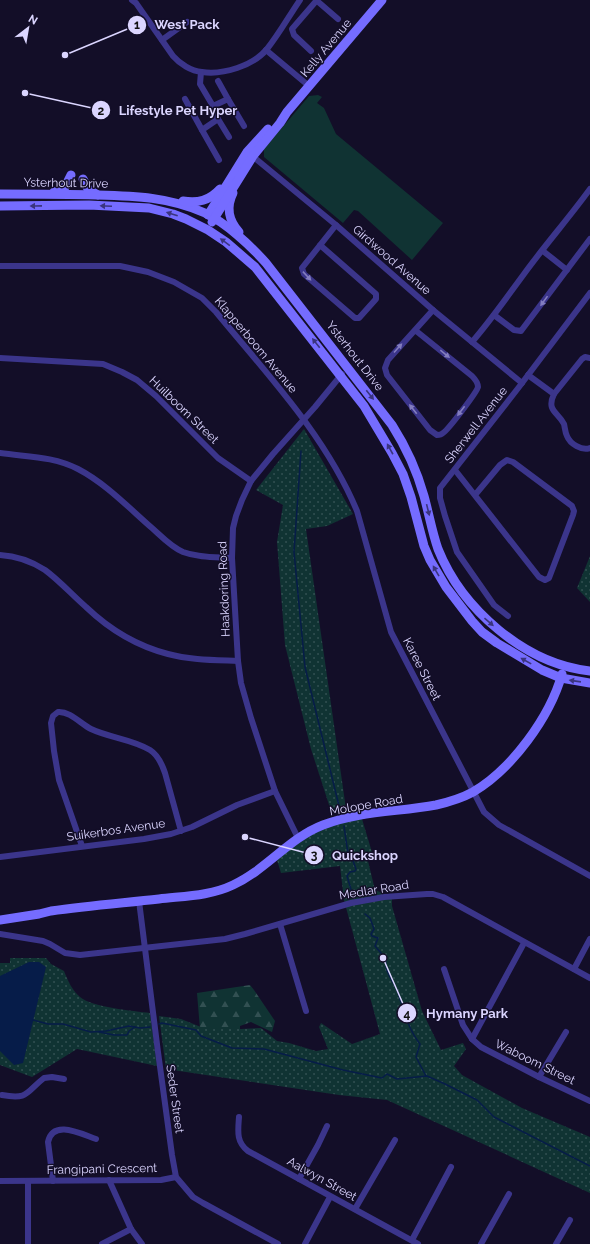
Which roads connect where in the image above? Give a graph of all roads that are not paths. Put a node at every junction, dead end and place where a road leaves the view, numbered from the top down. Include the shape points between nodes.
1 (300, 0) edge
2 (316, 0) edge
3 (382, 0) edge
4 (135, 1) edge
5 (338, 20) dead end
6 (188, 22) dead end
7 (162, 40) junction
8 (266, 50) junction
9 (312, 51) dead end
10 (201, 72) junction
11 (218, 81) dead end
12 (309, 86) junction
13 (185, 99) dead end
14 (228, 99) junction
15 (213, 106) junction
16 (218, 119) junction
17 (244, 126) dead end
18 (202, 130) junction
19 (229, 137) dead end
20 (250, 154) junction
21 (219, 160) dead end
22 (238, 171) junction
23 (71, 175) dead end
24 (83, 179) dead end
25 (590, 190) edge
26 (0, 194) edge
27 (47, 194) junction
28 (98, 195) junction
29 (161, 199) junction
30 (0, 206) edge
31 (211, 216) junction
32 (336, 226) junction
33 (205, 228) junction
34 (590, 239) edge
35 (320, 245) junction
36 (249, 246) junction
37 (543, 251) junction
38 (0, 266) edge
39 (567, 270) junction
40 (589, 296) edge
41 (433, 310) junction
42 (494, 315) junction
43 (415, 330) junction
44 (472, 342) junction
45 (0, 358) edge
46 (590, 358) edge
47 (348, 367) junction
48 (341, 375) junction
49 (528, 375) junction
50 (522, 383) junction
51 (554, 394) junction
52 (304, 419) junction
53 (590, 448) edge
54 (0, 453) edge
55 (455, 470) junction
56 (251, 481) junction
57 (475, 495) junction
58 (0, 554) edge
59 (232, 558) junction
60 (508, 616) dead end
61 (238, 662) junction
62 (564, 666) junction
63 (590, 670) edge
64 (561, 678) junction
65 (590, 683) edge
66 (275, 791) junction
67 (474, 791) junction
68 (181, 831) junction
69 (298, 838) junction
70 (82, 846) junction
71 (0, 857) edge
72 (590, 876) edge
73 (139, 901) junction
74 (51, 911) junction
75 (0, 914) edge
76 (0, 920) edge
77 (280, 924) junction
78 (0, 934) edge
79 (590, 939) edge
80 (524, 943) junction
81 (146, 947) junction
82 (444, 969) dead end
83 (574, 969) junction
84 (590, 978) edge
85 (306, 1011) dead end
86 (566, 1032) dead end
87 (472, 1039) junction
88 (538, 1077) junction
89 (64, 1079) dead end
90 (1, 1096) edge
91 (590, 1101) edge
92 (239, 1117) dead end
93 (327, 1126) dead end
94 (96, 1139) dead end
95 (395, 1140) dead end
96 (451, 1167) dead end
97 (176, 1177) junction
98 (299, 1179) junction
99 (109, 1180) junction
100 (0, 1181) edge
101 (28, 1181) junction
102 (53, 1181) junction
103 (509, 1194) dead end
104 (330, 1197) junction
105 (355, 1209) junction
106 (570, 1220) dead end
107 (131, 1229) junction
108 (412, 1240) junction
109 (28, 1244) edge
110 (102, 1244) edge
111 (142, 1244) edge
112 (278, 1244) edge
113 (305, 1244) edge
114 (418, 1244) edge
115 (481, 1244) edge
116 (556, 1244) edge

1 - 8 street
2 - 5 street
2 - 9 street via 292,29 294,35
3 - 12 main road, Kelly Avenue
4 - 7 street
6 - 7 street
7 - 10 street via 179,62
8 - 10 street via 252,61 232,69
8 - 12 street
10 - 15 street via 200,84
11 - 14 street
12 - 20 main road, Kelly Avenue via 280,123
13 - 18 street
14 - 15 street
14 - 17 street
15 - 16 street
16 - 18 street
16 - 19 street
18 - 21 street
20 - 22 main road, Kelly Avenue
20 - 32 street, Girdwood Avenue
22 - 29 main road via 215,194 204,201
22 - 31 main road, Kelly Avenue
22 - 36 main road via 228,210 230,220
23 - 27 main road via 64,189
24 - 28 main road via 88,189
25 - 37 street
26 - 27 main road, Ysterhout Drive
27 - 28 main road, Ysterhout Drive
28 - 29 main road, Ysterhout Drive
29 - 31 main road, Ysterhout Drive
33 -> 30 main road, Ysterhout Drive via 173,214 139,207
31 - 33 main road, Kelly Avenue
31 - 36 main road, Ysterhout Drive
32 - 35 street
32 - 41 street, Girdwood Avenue
48 -> 33 main road, Ysterhout Drive via 255,267
34 - 39 street
35 -> 35 street via 302,268 304,274 355,318 359,318 376,299 376,294
36 - 47 main road, Ysterhout Drive via 266,263
37 - 39 street
37 - 42 street
38 - 52 street, Klapperboom Avenue via 120,266 148,272 174,282 202,298 216,312
39 -> 42 street via 521,331 514,330
40 - 49 street, Sherwell Avenue
41 - 43 street
41 - 44 street, Girdwood Avenue
42 - 44 street
43 -> 43 street via 472,376 478,385 476,393 448,429 440,435 430,430 385,371 388,360
44 - 50 street, Girdwood Avenue
45 - 56 street, Huilboom Street via 103,364 122,372 137,380 156,396 218,458
46 - 51 street via 582,359
47 - 48 street, Haakdoring Road
47 -> 62 main road, Ysterhout Drive via 386,415 405,445 424,496 439,550 460,588 480,614 496,628 522,646
48 - 52 street, Haakdoring Road
64 -> 48 main road, Ysterhout Drive via 497,643 482,632 460,606 430,560 412,497 392,452 364,406
49 - 50 street, Sherwell Avenue
49 - 51 street
50 - 55 street, Sherwell Avenue
51 - 53 street via 554,412 563,422 568,439 582,449
52 - 56 street, Haakdoring Road
52 - 67 street, Karee Street via 351,497 391,632
54 - 59 street via 42,457 66,464 106,488 163,538 182,551 200,556
55 - 57 street
55 - 60 street, Sherwell Avenue via 440,488 440,498 453,541 457,552 494,605
56 - 59 street, Haakdoring Road via 233,528
57 - 57 street via 539,577 545,580 549,578 573,515 572,506 513,462 506,460
58 - 61 street via 37,564 96,616 131,640 168,654
59 - 61 street, Haakdoring Road
61 - 66 street, Haakdoring Road via 245,700
62 - 63 main road, Ysterhout Drive
62 - 64 main road, Molope Road
65 -> 64 main road, Ysterhout Drive
64 - 67 main road, Molope Road via 541,721 518,752 490,780
66 - 68 street, Suikerbos Avenue
66 - 69 street, Haakdoring Road
67 - 69 main road, Molope Road via 458,799 436,804 344,818
67 - 72 street, Karee Street via 479,805 493,821
68 - 70 street, Suikerbos Avenue
68 - 70 street via 163,769 155,754 138,744 97,732 66,713 58,712 53,716 51,723 57,770
69 - 73 main road, Molope Road via 241,882 194,895
70 - 71 street, Suikerbos Avenue
73 - 74 main road, Molope Road
73 - 81 street, Seder Street
74 - 75 main road, Molope Road via 33,910
74 - 76 main road, Molope Road
77 - 80 street, Medlar Road via 351,903 384,897 433,894 443,897
77 - 81 street, Medlar Road via 230,938
77 - 85 street
78 - 81 street, Medlar Road via 47,942 61,952 72,955
79 - 83 street
80 - 83 street, Medlar Road
80 - 87 street
81 - 97 street, Seder Street via 162,1087
82 - 87 street via 458,1014
83 - 84 street, Medlar Road
86 - 88 street
87 - 88 street, Waboom Street via 481,1047
88 - 91 street, Waboom Street
89 - 90 street via 47,1077 23,1096
92 - 98 street, Aalwyn Street via 239,1140 244,1148
93 - 98 street
94 - 102 street via 61,1129 54,1132 48,1142
95 - 105 street
96 - 108 street
97 - 99 street, Frangipani Crescent via 161,1180
97 - 112 street via 203,1203
98 - 104 street, Aalwyn Street
99 - 102 street, Frangipani Crescent
99 - 107 street
100 - 101 street, Frangipani Crescent
101 - 102 street, Frangipani Crescent
101 - 109 street
103 - 115 street
104 - 105 street, Aalwyn Street
104 - 113 street
105 - 108 street, Aalwyn Street
106 - 116 street
107 - 110 street
107 - 111 street
108 - 114 street, Aalwyn Street

